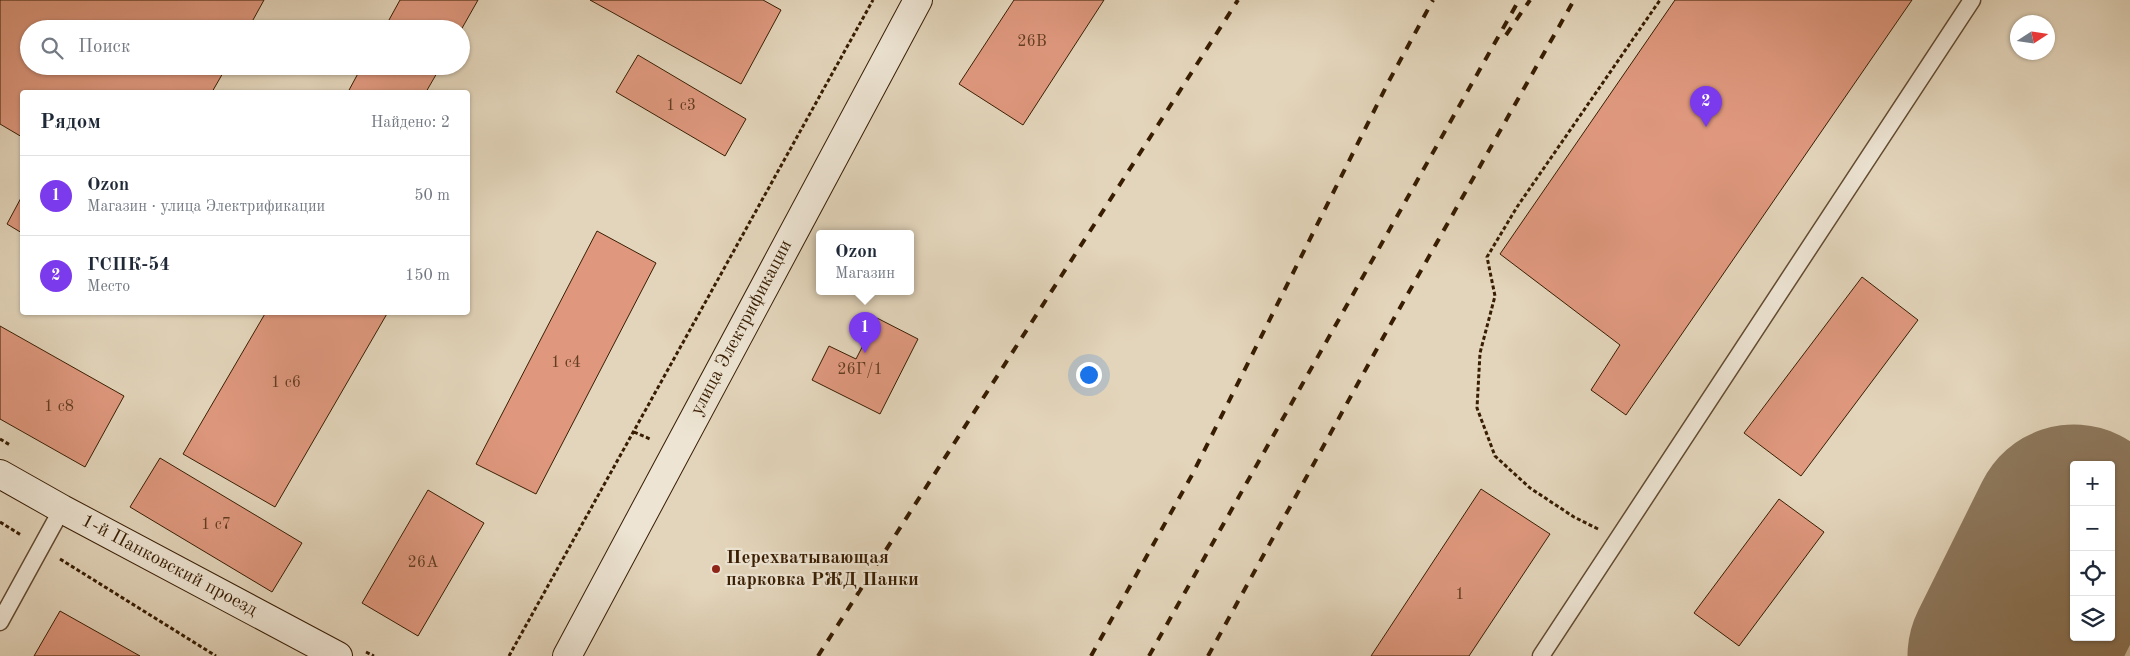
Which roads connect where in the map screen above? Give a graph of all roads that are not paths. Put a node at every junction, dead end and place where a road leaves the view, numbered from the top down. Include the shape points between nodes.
1 (918, 0) edge
2 (1972, 0) edge
3 (0, 474) edge
4 (62, 509) junction
5 (0, 622) edge
6 (338, 656) edge
7 (566, 656) edge
8 (1541, 656) edge

1 - 7 main road, улица Электрификации
2 - 8 lane
3 - 4 main road, 1-й Панковский проезд
4 - 5 lane
4 - 6 main road, 1-й Панковский проезд

